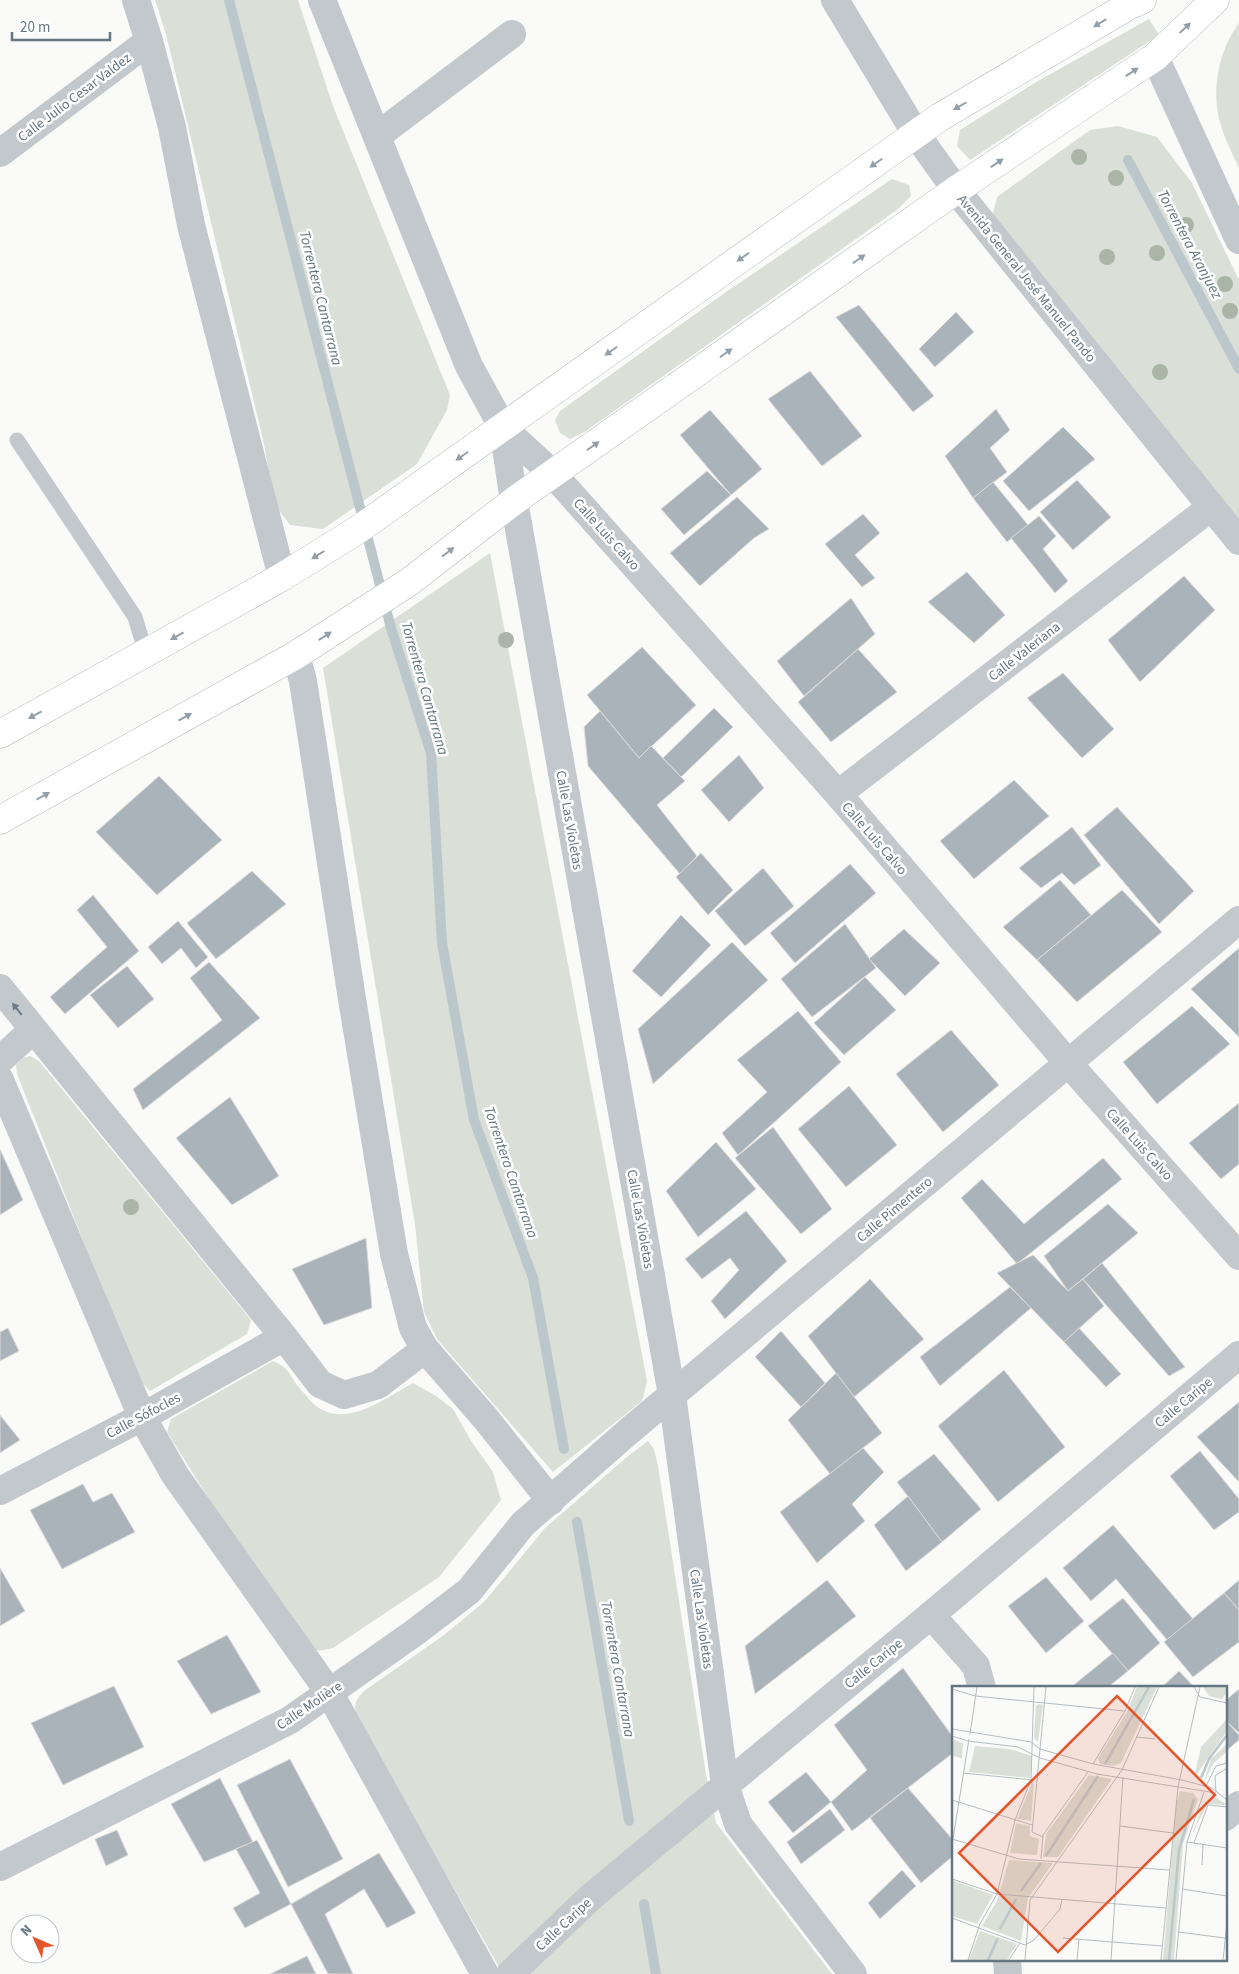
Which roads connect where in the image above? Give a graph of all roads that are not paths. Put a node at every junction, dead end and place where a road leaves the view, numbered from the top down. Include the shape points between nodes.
1 (136, 0) edge
2 (322, 0) edge
3 (835, 0) edge
4 (1215, 0) edge
5 (1134, 2) edge
6 (512, 34) dead end
7 (149, 41) junction
8 (1155, 57) junction
9 (916, 134) junction
10 (377, 136) junction
11 (0, 153) edge
12 (956, 190) junction
13 (1239, 240) edge
14 (502, 428) junction
15 (17, 440) dead end
16 (553, 474) junction
17 (514, 501) junction
18 (1210, 508) junction
19 (1239, 541) edge
20 (282, 578) junction
21 (146, 654) junction
22 (296, 655) junction
23 (0, 734) edge
24 (838, 794) junction
25 (0, 820) edge
26 (1239, 920) edge
27 (0, 988) edge
28 (33, 1030) junction
29 (0, 1060) edge
30 (1069, 1064) junction
31 (0, 1080) edge
32 (1239, 1256) edge
33 (284, 1337) junction
34 (425, 1350) junction
35 (1239, 1355) edge
36 (672, 1395) junction
37 (142, 1417) junction
38 (0, 1490) edge
39 (551, 1501) junction
40 (931, 1615) junction
41 (981, 1686) edge
42 (328, 1692) junction
43 (725, 1785) junction
44 (1239, 1805) edge
45 (1226, 1816) edge
46 (0, 1866) edge
47 (485, 1974) edge
48 (510, 1974) edge
49 (853, 1974) edge

1 - 7 street
2 - 10 street
3 - 9 street, Avenida General José Manuel Pando
8 -> 4 main road
5 -> 9 main road
6 - 10 street
7 - 11 street, Calle Julio Cesar Valdez
7 - 20 street via 172,127 191,226
12 -> 8 main road
8 - 13 street
9 - 12 street, Avenida General José Manuel Pando
9 -> 14 main road
10 - 14 street via 470,366
16 -> 12 main road
12 - 18 street, Avenida General José Manuel Pando
14 - 16 street, Calle Luis Calvo
14 - 17 street, Calle Las Violetas
14 -> 20 main road
15 - 21 lane via 135,618
16 - 17 main road
16 - 24 street, Calle Luis Calvo
22 -> 17 main road via 409,582
17 - 36 street, Calle Las Violetas
18 - 19 street, Avenida General José Manuel Pando
18 - 24 street, Calle Valeriana
20 -> 21 main road
21 -> 23 main road
25 -> 22 main road
22 - 34 street via 303,681 394,1254 413,1328
24 - 30 street, Calle Luis Calvo
26 - 30 street, Calle Pimentero
28 -> 27 street
28 - 29 street
28 - 33 street
30 - 32 street, Calle Luis Calvo
30 - 36 street, Calle Pimentero
31 - 37 street
33 - 34 street via 320,1384 344,1395 378,1385
33 - 37 street, Calle Sófocles
34 - 39 street
35 - 40 street, Calle Caripe
36 - 39 street, Calle Pimentero
36 - 43 street, Calle Las Violetas
37 - 38 street, Calle Sófocles
37 - 42 street via 175,1475
39 - 42 street, Calle Molière via 523,1524 469,1591
40 - 41 street via 976,1666
40 - 43 street, Calle Caripe
42 - 46 street, Calle Molière via 290,1720
42 - 47 street
43 - 48 street, Calle Caripe via 592,1896
43 - 49 street, Calle Las Violetas via 738,1824
44 - 45 street

